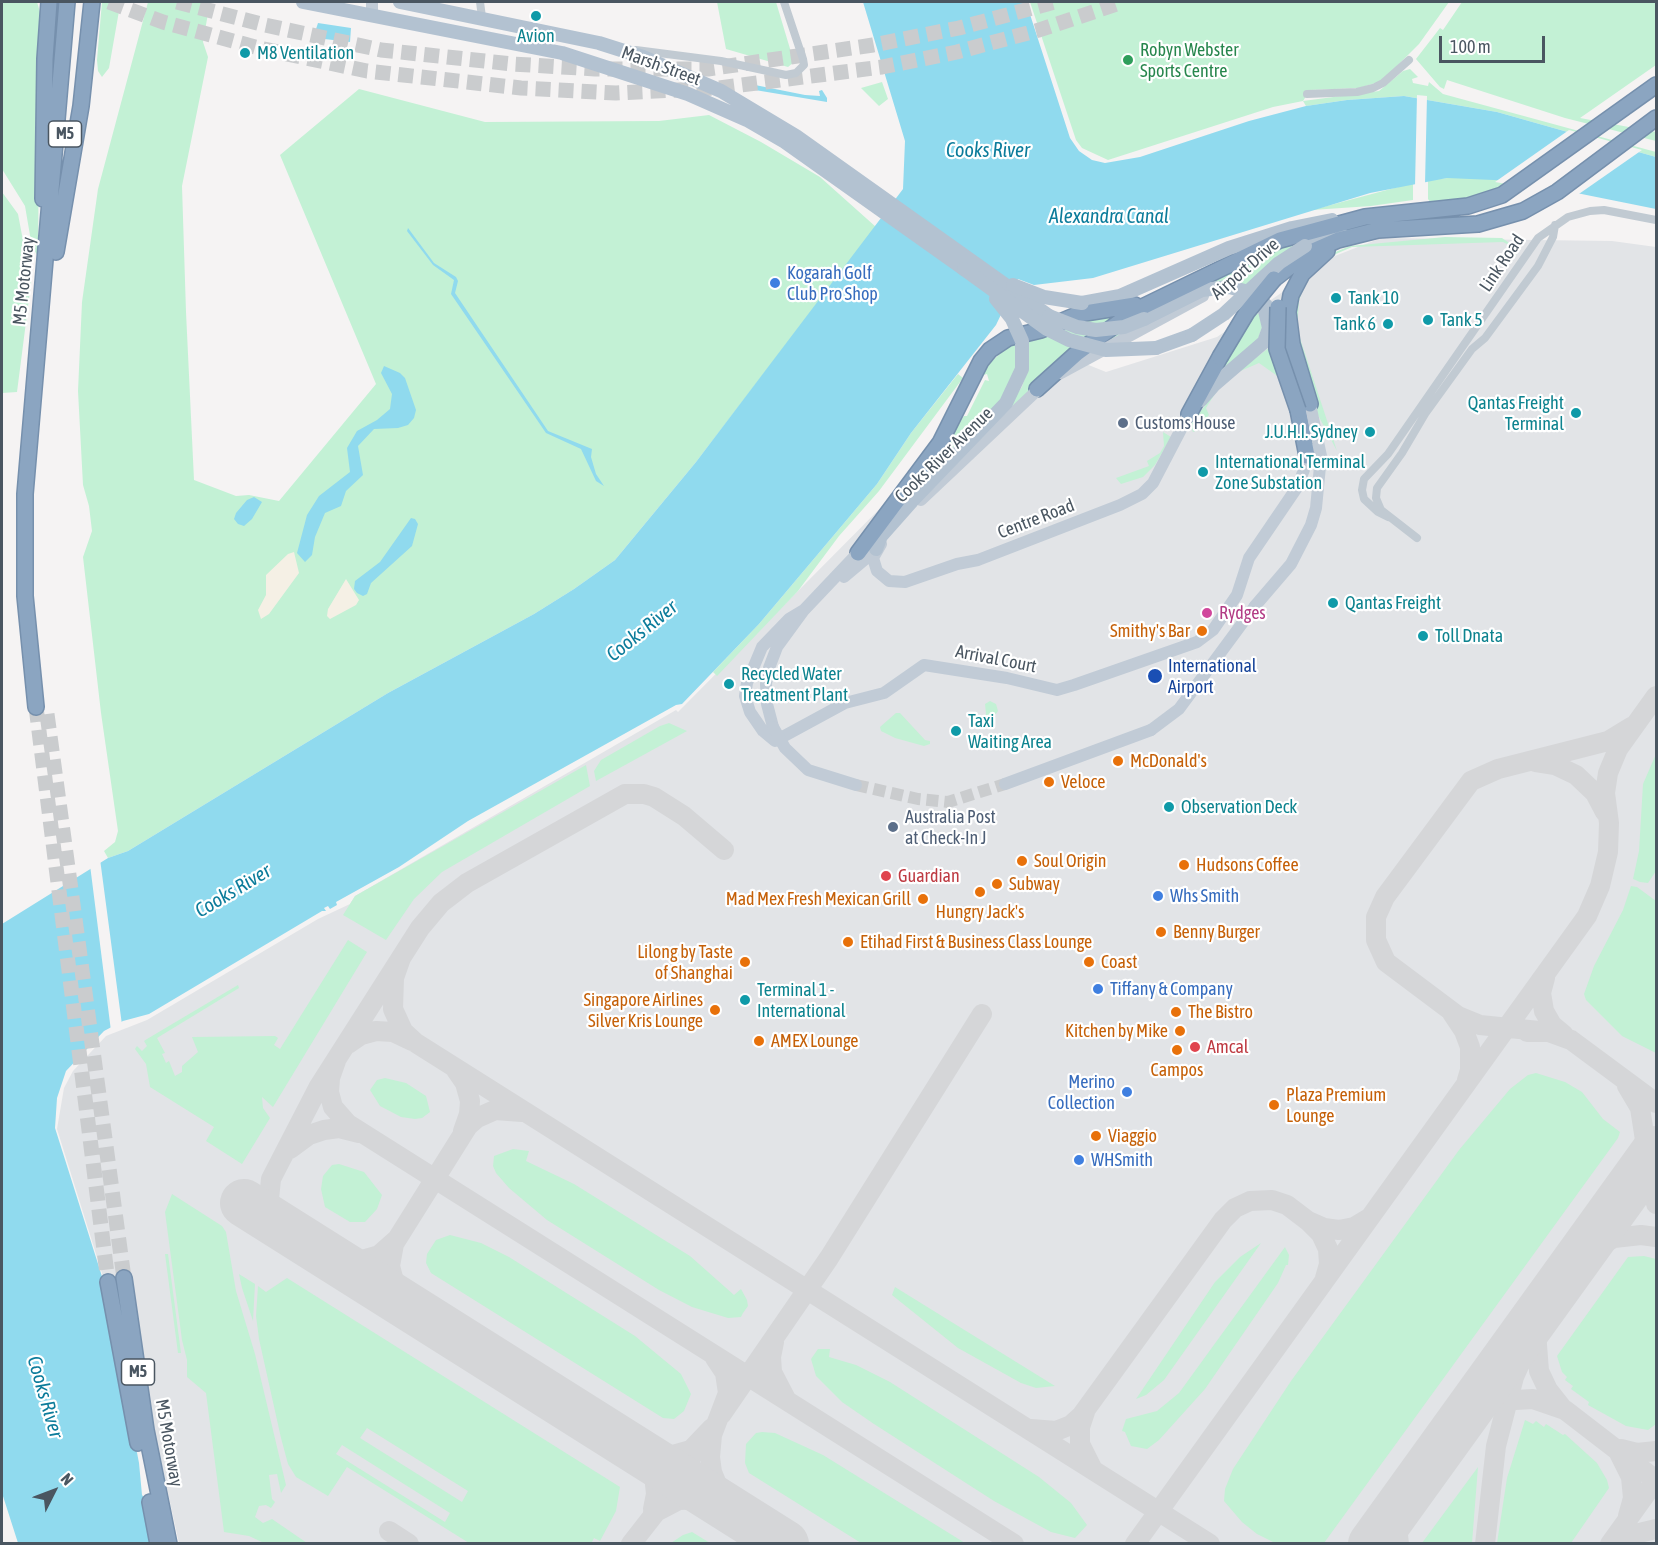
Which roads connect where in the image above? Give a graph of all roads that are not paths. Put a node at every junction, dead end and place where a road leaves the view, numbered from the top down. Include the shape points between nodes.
1 (67, 2) edge
2 (77, 2) edge
3 (92, 2) edge
4 (303, 2) edge
5 (400, 2) edge
6 (480, 2) edge
7 (784, 2) edge
8 (49, 3) edge
9 (372, 8) edge
10 (482, 17) junction
11 (618, 49) junction
12 (588, 60) junction
13 (1409, 60) dead end
14 (1656, 85) edge
15 (1307, 94) dead end
16 (1656, 118) edge
17 (856, 186) junction
18 (1365, 217) junction
19 (1656, 220) edge
20 (1555, 225) junction
21 (1438, 226) junction
22 (1378, 230) junction
23 (1322, 245) junction
24 (1305, 250) junction
25 (966, 265) junction
26 (49, 266) junction
27 (1207, 275) junction
28 (1509, 282) junction
29 (1239, 289) junction
30 (1515, 298) junction
31 (1275, 311) junction
32 (1304, 385) junction
33 (1037, 389) junction
34 (1305, 409) junction
35 (1189, 414) junction
36 (968, 443) junction
37 (1306, 460) joint
38 (1388, 518) junction
39 (1417, 538) dead end
40 (876, 550) junction
41 (858, 553) junction
42 (822, 593) junction
43 (804, 610) junction
44 (41, 706) tunnel mouth
45 (1005, 784) tunnel mouth
46 (855, 785) tunnel mouth
47 (124, 1278) tunnel mouth
48 (108, 1282) tunnel mouth
49 (148, 1467) junction
50 (158, 1544) edge
51 (169, 1544) edge

1 - 26 highway, M5 Motorway / M5
2 - 26 highway, M5 Motorway / M5
3 - 26 highway via 84,89
4 - 9 main road, Marsh Street
5 - 10 main road, Marsh Street
6 - 10 street
7 - 11 street, Marsh Street via 804,65 786,75 721,61
8 - 26 highway via 42,164
9 - 12 main road, Marsh Street
10 - 11 main road, Marsh Street
10 - 12 main road via 489,28 555,46
11 - 17 main road, Marsh Street via 729,95 787,130
12 - 17 main road, Marsh Street via 688,94 747,120
13 - 15 street via 1373,88
14 - 18 highway, Airport Drive via 1493,199 1468,206
16 - 21 highway, Airport Drive via 1557,192 1523,211 1496,220
17 - 25 main road, Marsh Street
18 - 25 main road, Airport Drive, bridge via 1320,222 1271,234 1120,296 1082,303 1035,294
18 - 27 highway via 1294,235
19 - 20 street via 1604,210 1575,214
20 - 28 street, Link Road via 1538,238
20 - 30 street, Link Road via 1538,266
21 - 22 highway, Airport Drive
21 - 32 highway via 1339,246 1306,268 1294,287 1288,312
22 - 23 highway
22 - 24 main road, Airport Drive via 1335,235
23 - 24 highway
23 - 31 highway via 1292,273
24 - 25 main road, Airport Drive, bridge via 1279,263 1203,329 1168,345 1131,351 1094,348 1058,335
24 - 35 highway, bridge via 1261,293
25 - 29 main road, bridge via 1038,310 1067,325 1087,329 1108,330 1144,319 1202,290 1221,286
25 - 36 main road, bridge via 1005,309 1022,341 1022,369 1015,389
26 - 44 highway, M5 Motorway / M5 via 24,571 27,633
27 - 33 highway via 1122,319
27 - 41 highway via 1132,306 1079,314 996,345 981,361 940,443
28 - 30 street
28 - 38 street, Link Road via 1388,454 1364,479 1364,499
29 - 31 main road
29 - 33 street, Cooks River Avenue via 1204,295
29 - 35 main road via 1265,311 1269,323 1266,338 1253,354 1214,385
30 - 38 street, Link Road via 1445,386 1377,488 1377,502
31 - 32 main road
31 - 34 highway, bridge via 1277,349
32 - 34 highway
33 - 40 street, Cooks River Avenue
34 - 37 highway
34 - 45 street, bridge via 1317,428 1321,456 1311,525 1298,552 1179,709 1151,730
35 - 40 street, Centre Road via 1153,483 1131,500 978,560 905,582 892,582 880,576 874,564
36 - 40 main road via 881,536
36 - 41 main road via 929,474
37 - 43 street, Arrival Court via 1298,486 1249,558 1233,602 1203,639 1057,690 925,665 884,693 845,703 775,741 750,712 745,696 747,683 762,647 780,627
38 - 39 street, Link Road
40 - 42 street, Cooks River Avenue
41 - 42 street
42 - 43 street
43 - 46 street, bridge via 772,657 766,694 773,727 785,748 803,766
47 - 49 highway, M5 Motorway / M5
48 - 49 highway, M5 Motorway / M5
49 - 50 highway, M5 Motorway / M5
49 - 51 highway, M5 Motorway / M5

